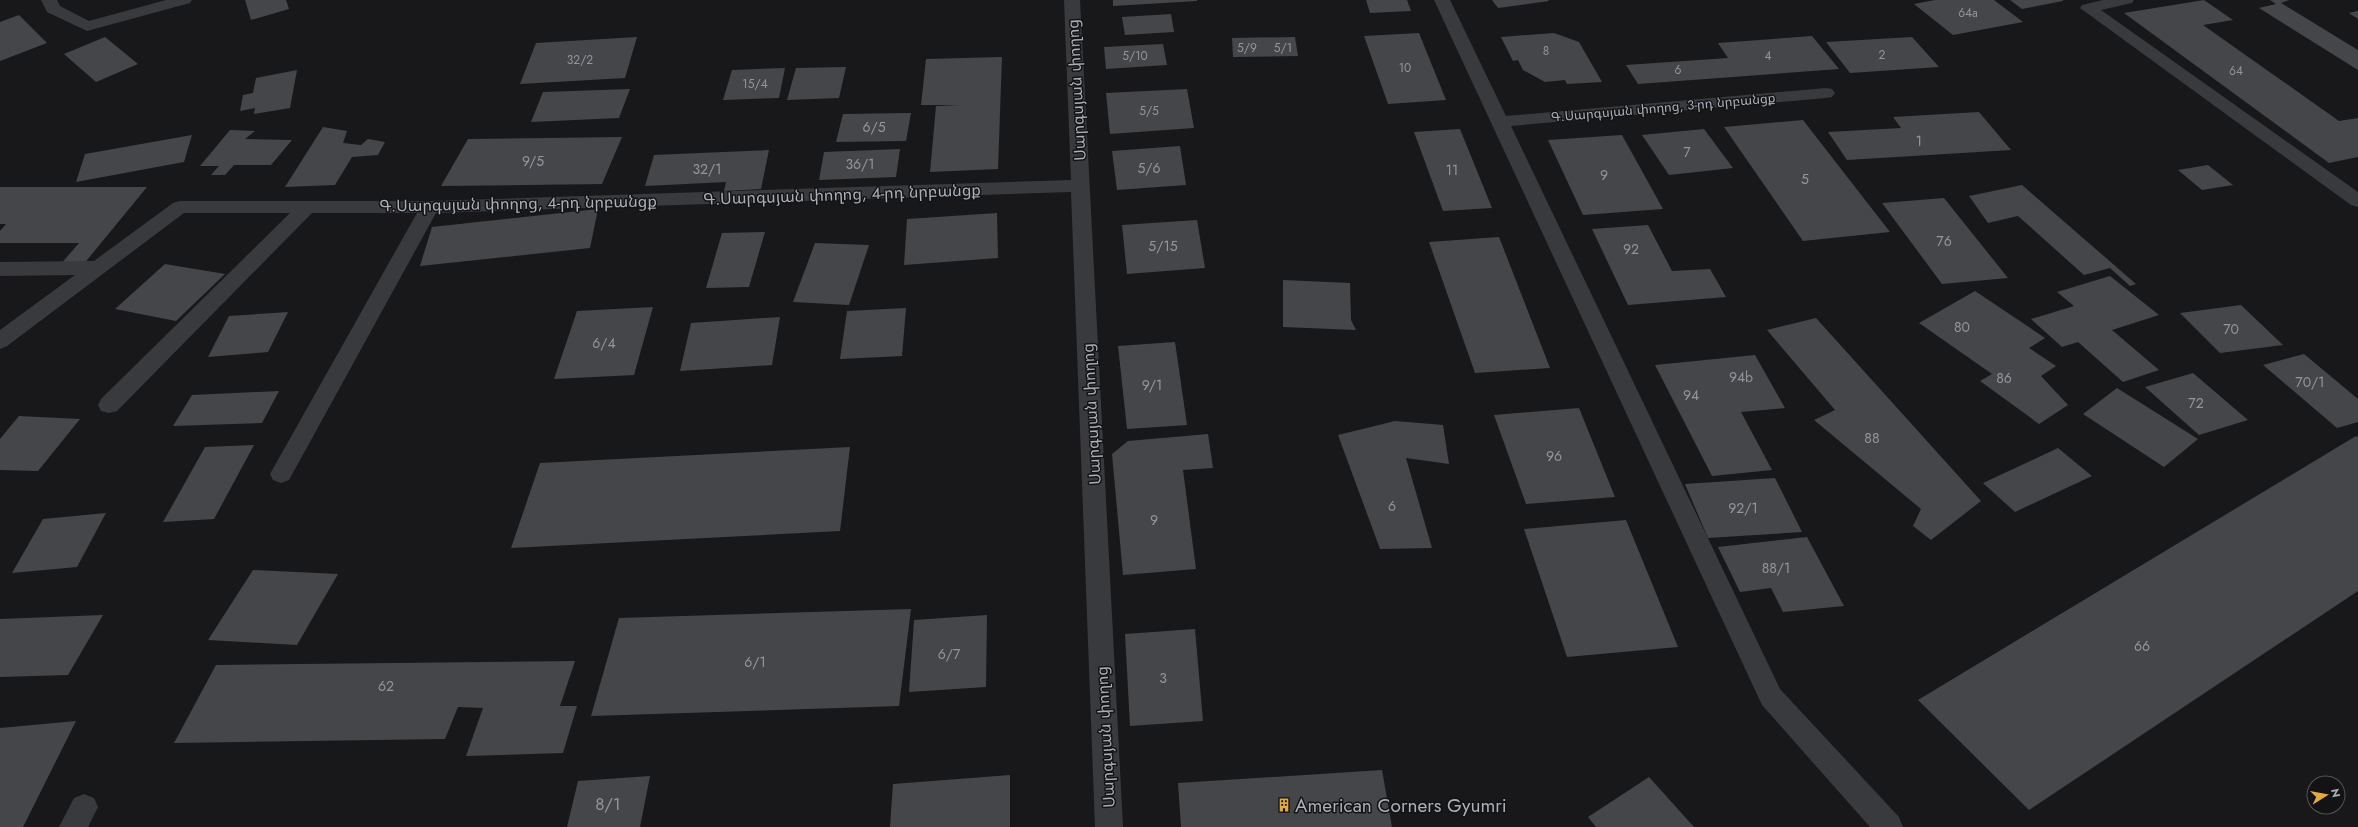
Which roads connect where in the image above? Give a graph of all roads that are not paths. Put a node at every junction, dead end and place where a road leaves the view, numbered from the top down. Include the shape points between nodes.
1 (49, 0) edge
2 (184, 0) edge
3 (1072, 0) edge
4 (1442, 0) edge
5 (2126, 0) edge
6 (1826, 92) dead end
7 (1500, 122) junction
8 (1081, 186) junction
9 (2358, 201) edge
10 (307, 206) junction
11 (430, 207) junction
12 (98, 268) junction
13 (0, 269) edge
14 (0, 341) edge
15 (108, 405) dead end
16 (282, 474) dead end
17 (1109, 827) edge
18 (1888, 827) edge

1 - 2 street via 53,9 87,26
3 - 8 street, Սարգսյան փողոց
4 - 7 street
5 - 9 street via 2088,8
6 - 7 street, Գ.Սարգսյան փողոց, 3-րդ նրբանցք
7 - 18 street via 1770,697
8 - 11 street, Գ.Սարգսյան փողոց, 4-րդ նրբանցք
8 - 17 street, Սարգսյան փողոց
10 - 11 street, Գ.Սարգսյան փողոց, 4-րդ նրբանցք
10 - 12 street, Գ.Սարգսյան փողոց, 4-րդ նրբանցք via 180,206
10 - 15 street
11 - 16 street
12 - 13 street
12 - 14 street, Գ.Սարգսյան փողոց, 4-րդ նրբանցք

